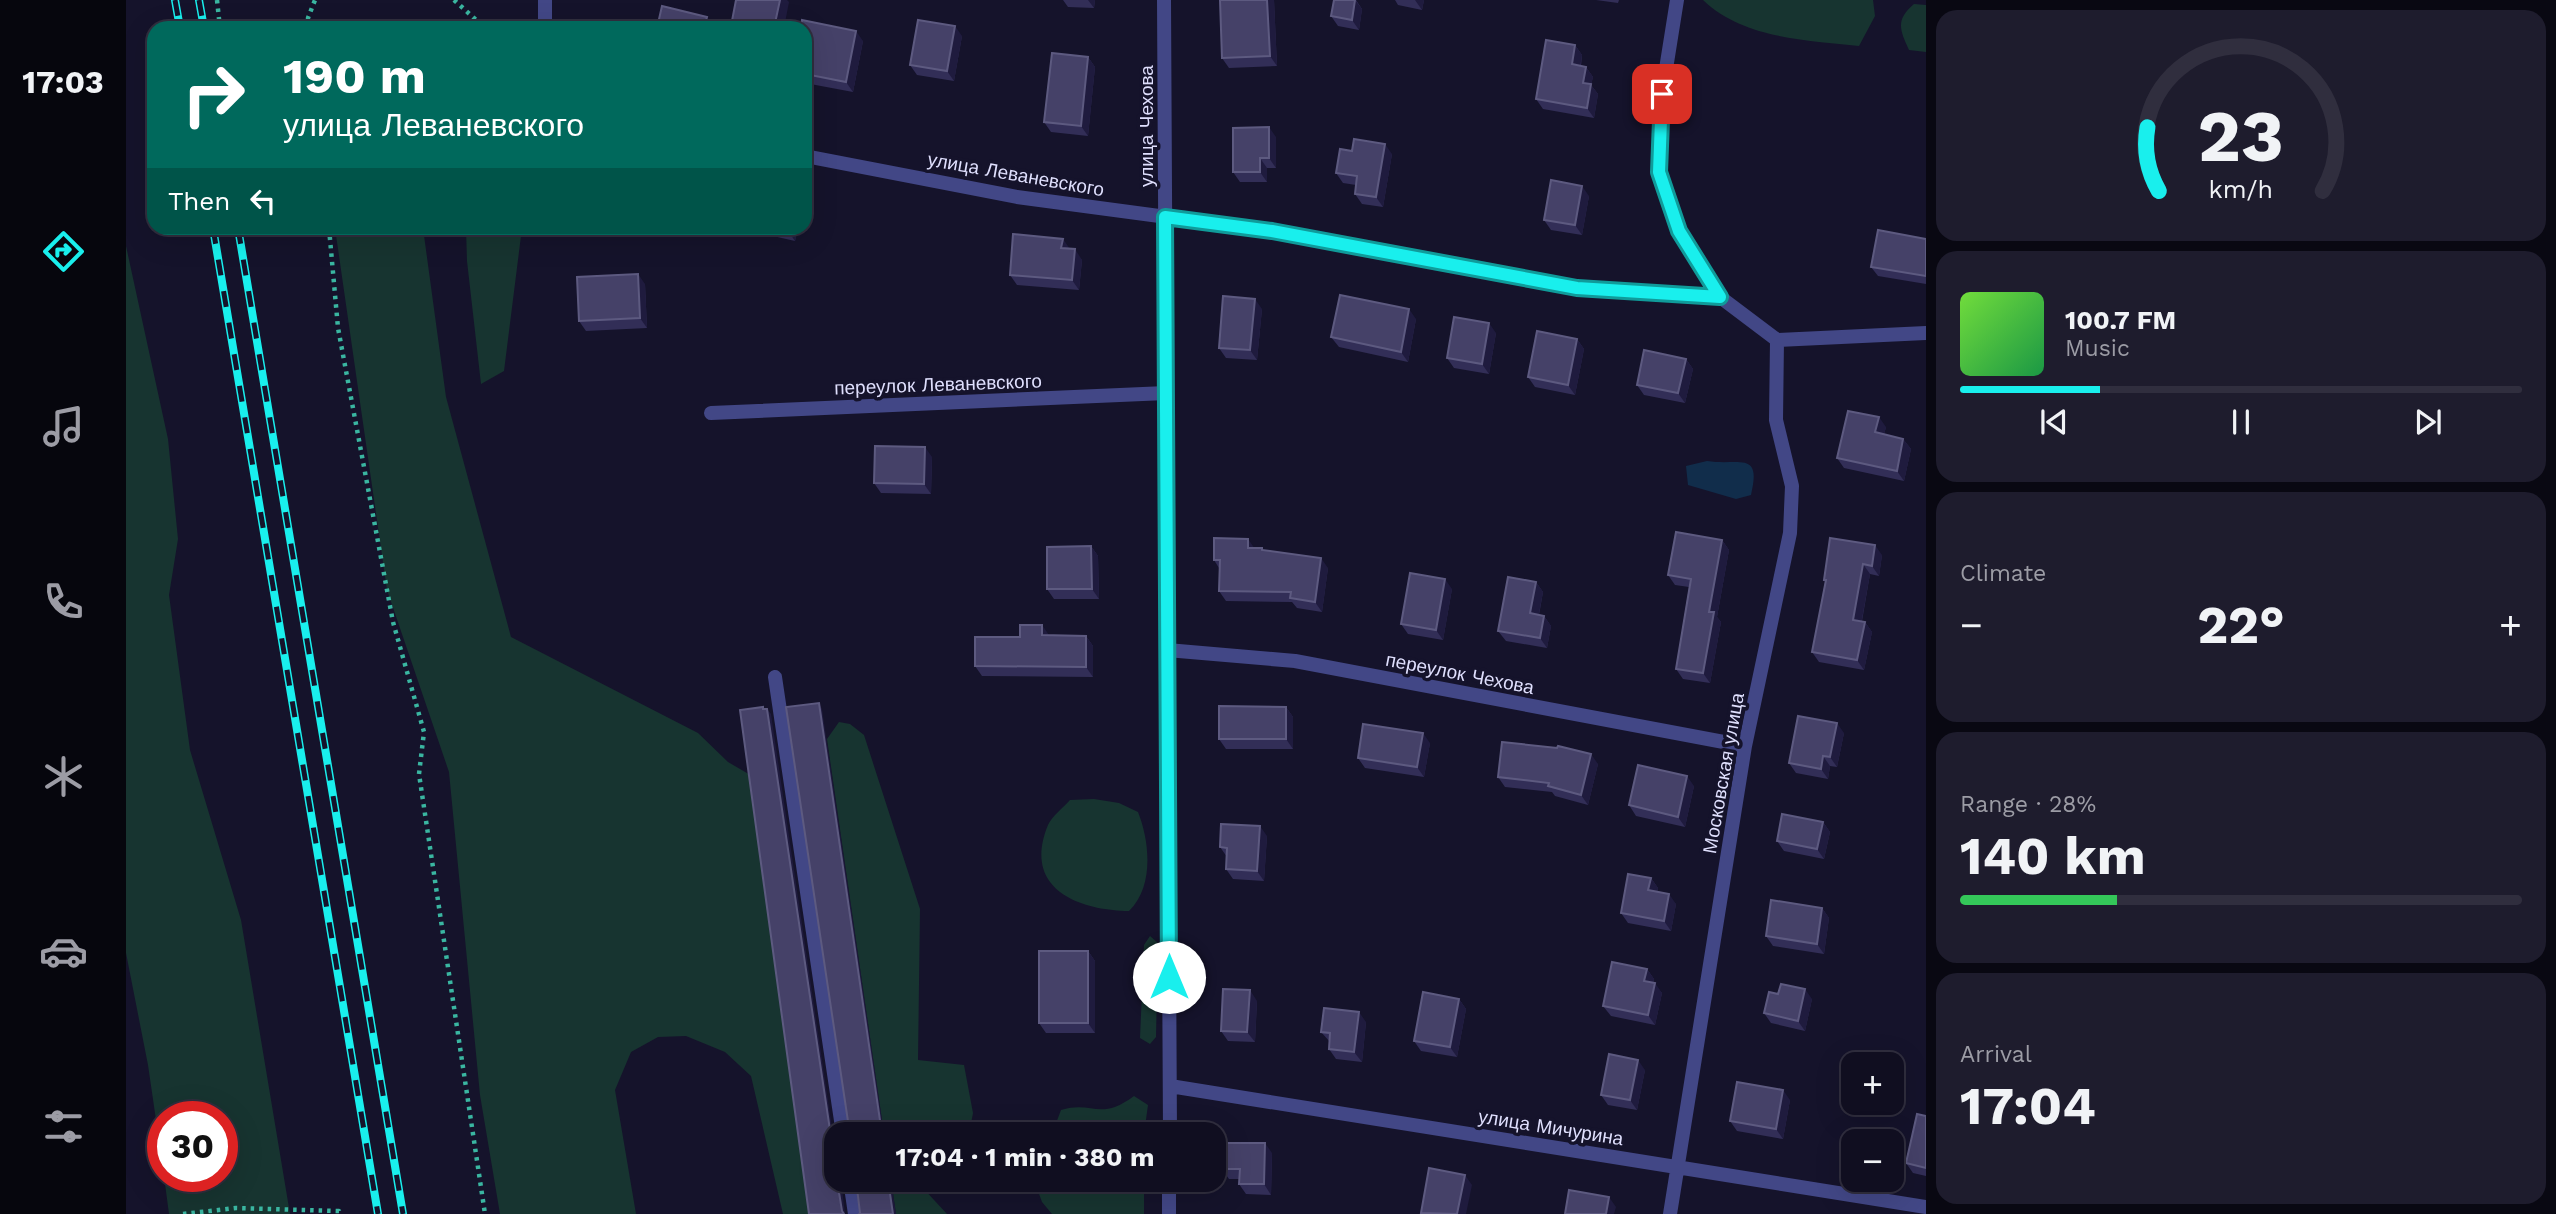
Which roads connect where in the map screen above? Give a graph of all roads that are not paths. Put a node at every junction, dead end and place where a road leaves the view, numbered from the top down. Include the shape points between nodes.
1 (545, 0) edge
2 (1164, 0) edge
3 (1677, 0) edge
4 (545, 21) edge
5 (812, 157) edge
6 (1165, 217) junction
7 (1720, 297) junction
8 (1926, 333) edge
9 (1777, 340) junction
10 (1166, 393) junction
11 (711, 412) dead end
12 (1167, 650) junction
13 (775, 677) dead end
14 (1745, 746) junction
15 (1170, 1086) junction
16 (841, 1122) edge
17 (1170, 1122) edge
18 (1679, 1167) junction
19 (852, 1192) edge
20 (1169, 1192) edge
21 (1926, 1207) edge
22 (855, 1214) edge
23 (1169, 1214) edge
24 (1670, 1214) edge

1 - 4 street
2 - 6 street, улица Чехова
3 - 7 street via 1662,94 1659,172 1679,231
5 - 6 street, улица Леваневского via 1017,197
6 - 7 street, улица Леваневского via 1272,231 1577,288
6 - 10 street, улица Чехова
7 - 9 street
8 - 9 street
9 - 14 street, Московская улица via 1776,420 1792,486 1790,533
10 - 11 street, переулок Леваневского
10 - 12 street, улица Чехова
12 - 14 street, переулок Чехова via 1295,661
12 - 15 street, улица Чехова
13 - 16 street
14 - 18 street, Московская улица
15 - 17 street, улица Чехова
15 - 18 street, улица Мичурина
18 - 21 street, улица Мичурина
18 - 24 street, Московская улица
19 - 22 street
20 - 23 street

